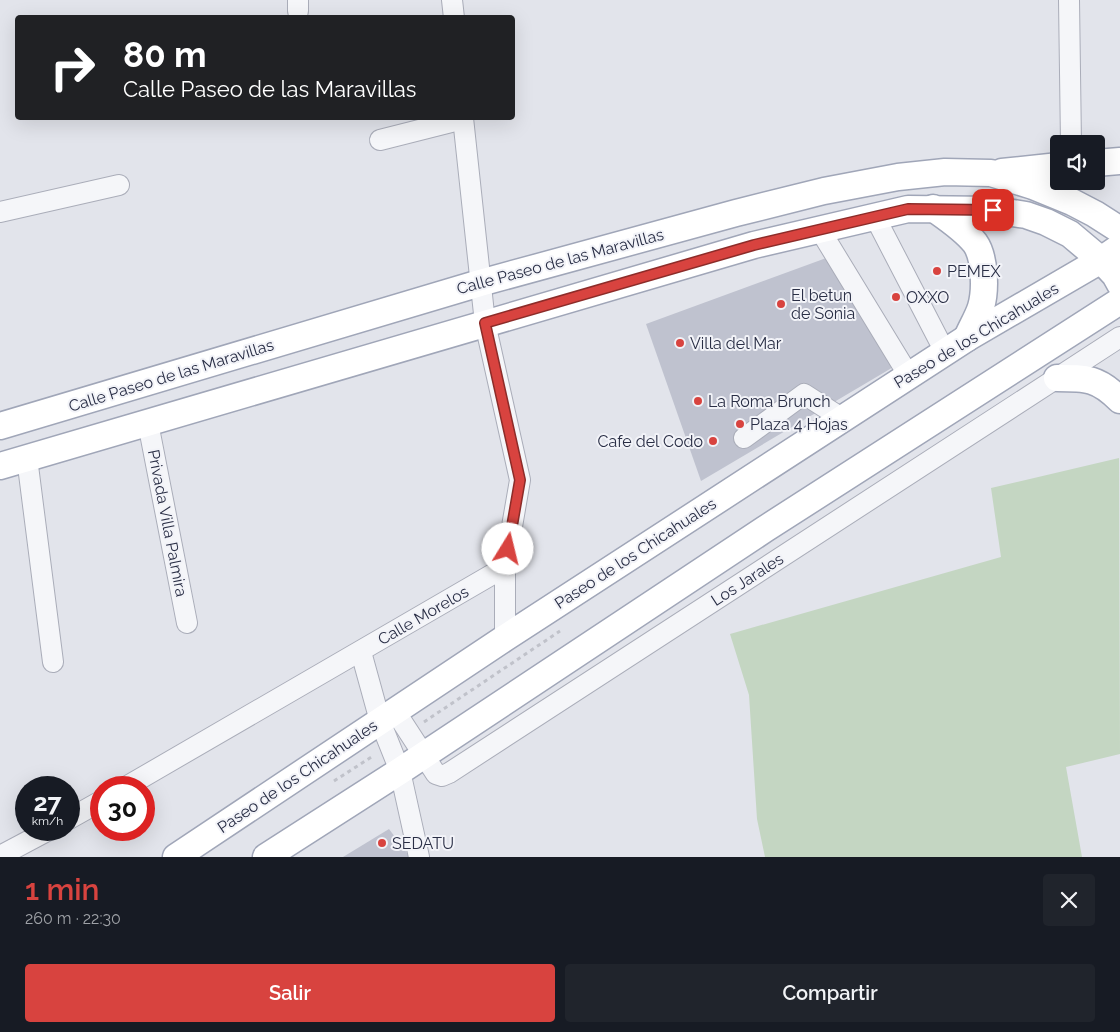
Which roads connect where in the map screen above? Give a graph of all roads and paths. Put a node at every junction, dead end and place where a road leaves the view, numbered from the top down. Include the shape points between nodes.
1 (452, 0) edge
2 (1069, 0) edge
3 (454, 15) edge
4 (455, 120) edge
5 (463, 120) edge
6 (1071, 135) edge
7 (380, 140) dead end
8 (1120, 161) edge
9 (1105, 162) edge
10 (1050, 167) edge
11 (991, 173) junction
12 (120, 185) dead end
13 (920, 208) junction
14 (0, 212) edge
15 (875, 217) junction
16 (820, 230) junction
17 (1120, 230) edge
18 (1110, 253) edge
19 (480, 283) junction
20 (1120, 284) edge
21 (1120, 301) edge
22 (485, 323) junction
23 (1120, 336) edge
24 (966, 338) junction
25 (945, 352) junction
26 (909, 376) junction
27 (1057, 378) junction
28 (1120, 400) edge
29 (843, 419) junction
30 (148, 422) junction
31 (0, 426) edge
32 (744, 438) dead end
33 (27, 458) junction
34 (0, 466) edge
35 (505, 567) junction
36 (187, 623) dead end
37 (505, 638) junction
38 (361, 652) junction
39 (53, 662) dead end
40 (388, 716) junction
41 (424, 754) junction
42 (400, 771) junction
43 (145, 776) edge
44 (28, 841) edge
45 (0, 856) edge
46 (176, 857) edge
47 (266, 857) edge
48 (419, 857) edge

1 - 3 street
2 - 6 street
4 - 7 street
5 - 19 street
8 - 9 main road
10 - 11 main road
11 - 17 main road, Calle Paseo de las Maravillas via 1072,202
11 - 19 main road, Calle Paseo de las Maravillas via 946,172 898,177 824,191
12 - 14 street
13 - 15 main road
13 - 18 main road via 993,210 1026,215
13 - 24 main road via 955,224 975,243 981,258 985,279 982,306
15 - 16 main road
15 - 25 street
16 - 22 main road via 754,245
16 - 26 street
18 - 20 main road
18 - 24 main road, Paseo de los Chicahuales
19 - 22 street
19 - 31 main road, Calle Paseo de las Maravillas
21 - 41 main road via 765,529
22 - 30 main road
22 - 35 street via 520,480
23 - 27 street, Los Jarales
24 - 25 main road, Paseo de los Chicahuales
25 - 26 main road, Paseo de los Chicahuales
26 - 29 main road, Paseo de los Chicahuales
27 - 28 main road via 1096,381
27 - 41 street, Los Jarales via 449,773 436,774
29 - 32 street via 804,394
29 - 37 main road, Paseo de los Chicahuales
30 - 33 main road
30 - 36 street, Privada Villa Palmira
33 - 34 main road
33 - 39 street
35 - 37 street
35 - 38 street, Calle Morelos
37 - 40 main road, Paseo de los Chicahuales
38 - 40 street
38 - 43 street, Calle Morelos
40 - 41 street, Los Jarales
40 - 42 street
40 - 46 main road, Paseo de los Chicahuales
41 - 42 main road
42 - 47 main road
42 - 48 street
44 - 45 street

